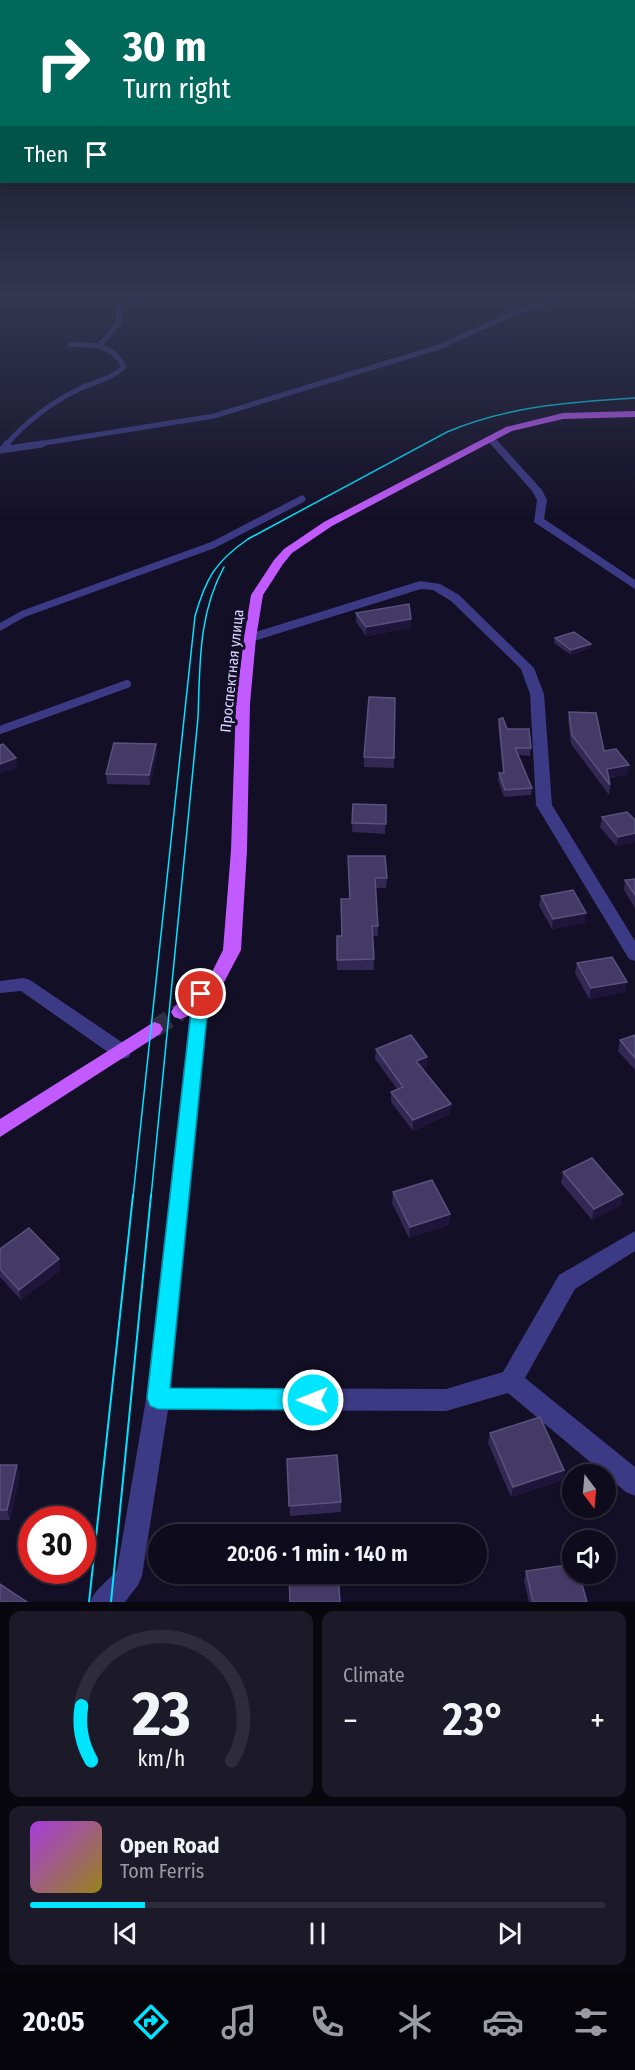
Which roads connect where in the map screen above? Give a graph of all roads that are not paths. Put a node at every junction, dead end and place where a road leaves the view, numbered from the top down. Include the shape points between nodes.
1 (121, 371) edge
2 (362, 371) edge
3 (635, 414) edge
4 (491, 439) junction
5 (1, 450) edge
6 (302, 499) dead end
7 (635, 585) edge
8 (0, 627) edge
9 (250, 638) junction
10 (127, 684) dead end
11 (0, 730) edge
12 (635, 955) edge
13 (0, 987) edge
14 (201, 994) junction
15 (180, 1012) tunnel mouth
16 (154, 1029) tunnel mouth
17 (122, 1052) junction
18 (0, 1130) edge
19 (635, 1240) edge
20 (511, 1381) junction
21 (158, 1398) junction
22 (635, 1483) edge
23 (102, 1602) edge

1 - 5 lane via 75,391 13,435
2 - 5 lane via 214,416
3 - 4 main road, Проспектная улица via 542,420 509,429
4 - 7 street via 537,490 542,500 538,520
4 - 9 main road, Проспектная улица via 373,499 288,550 257,595
6 - 8 lane via 213,545 23,614
9 - 12 street via 420,585 436,587 455,598 527,668 537,694 544,805
9 - 14 main road, Проспектная улица via 243,702 232,950 216,982
10 - 11 lane
13 - 17 street via 24,984
14 - 15 main road, Проспектная улица
14 - 21 street
16 - 17 main road
17 - 18 main road
19 - 20 street via 567,1282
20 - 21 street via 446,1400
20 - 22 street
21 - 23 street via 129,1576 112,1597

